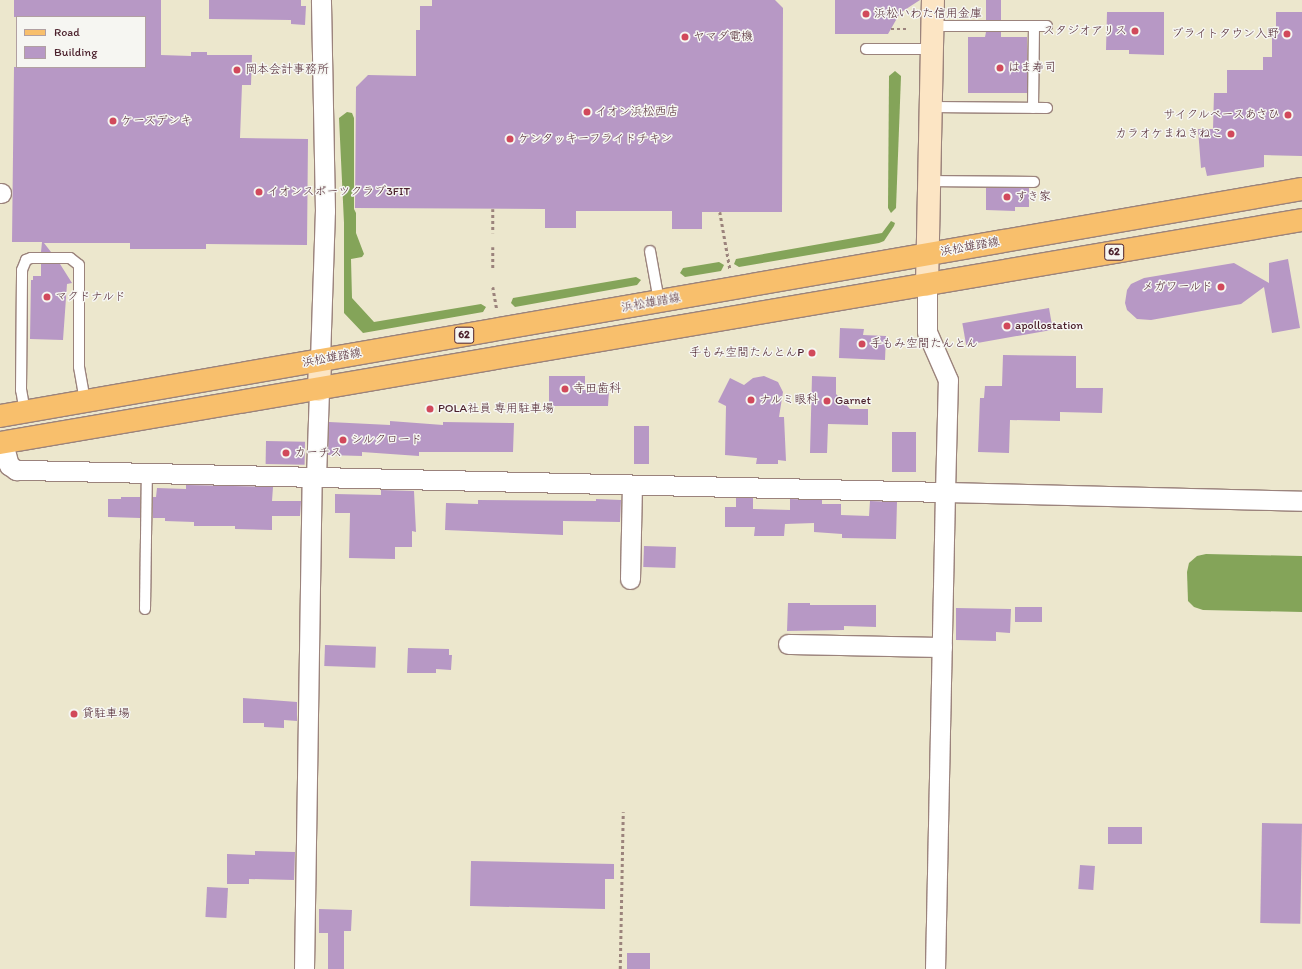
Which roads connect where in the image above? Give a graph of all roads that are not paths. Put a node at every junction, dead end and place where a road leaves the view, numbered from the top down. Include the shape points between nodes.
1 (321, 0) edge
2 (933, 0) edge
3 (933, 26) junction
4 (1034, 26) junction
5 (1047, 26) dead end
6 (866, 49) dead end
7 (932, 49) junction
8 (931, 107) junction
9 (1033, 108) junction
10 (1046, 108) dead end
11 (929, 181) junction
12 (1034, 182) dead end
13 (1302, 189) edge
14 (1302, 220) edge
15 (650, 251) dead end
16 (927, 254) junction
17 (927, 285) junction
18 (659, 301) junction
19 (320, 360) junction
20 (319, 390) junction
21 (85, 401) junction
22 (24, 412) junction
23 (0, 416) edge
24 (1, 443) edge
25 (146, 473) junction
26 (314, 477) junction
27 (632, 485) junction
28 (946, 492) junction
29 (1302, 501) edge
30 (630, 579) dead end
31 (145, 609) dead end
32 (788, 644) dead end
33 (942, 648) junction
34 (304, 969) edge
35 (935, 969) edge

1 - 19 street via 326,211
2 - 3 street
3 - 4 lane
3 - 7 street
4 - 5 lane
4 - 9 lane
6 - 7 lane
7 - 8 street
8 - 9 lane
8 - 11 street
9 - 10 lane
11 - 12 lane
11 - 16 street
13 - 16 main road, 浜松雄踏線 / 62
14 - 17 main road, 62
15 - 18 lane
16 - 17 street
16 - 18 main road, 浜松雄踏線 / 62
17 - 20 main road, 62
17 - 28 street via 927,332 948,380
18 - 19 main road, 浜松雄踏線 / 62
19 - 20 street
19 - 21 main road, 浜松雄踏線 / 62
20 - 24 main road, 62
20 - 26 street
21 - 22 main road, 浜松雄踏線 / 62
21 - 22 lane via 79,359 79,265 70,258 31,258 22,265 21,390
22 - 23 main road, 浜松雄踏線 / 62
24 - 25 street via 9,465 16,470
25 - 26 street
25 - 31 lane
26 - 27 street
26 - 34 street
27 - 28 street
27 - 30 street
28 - 29 street
28 - 33 street
32 - 33 street
33 - 35 street

